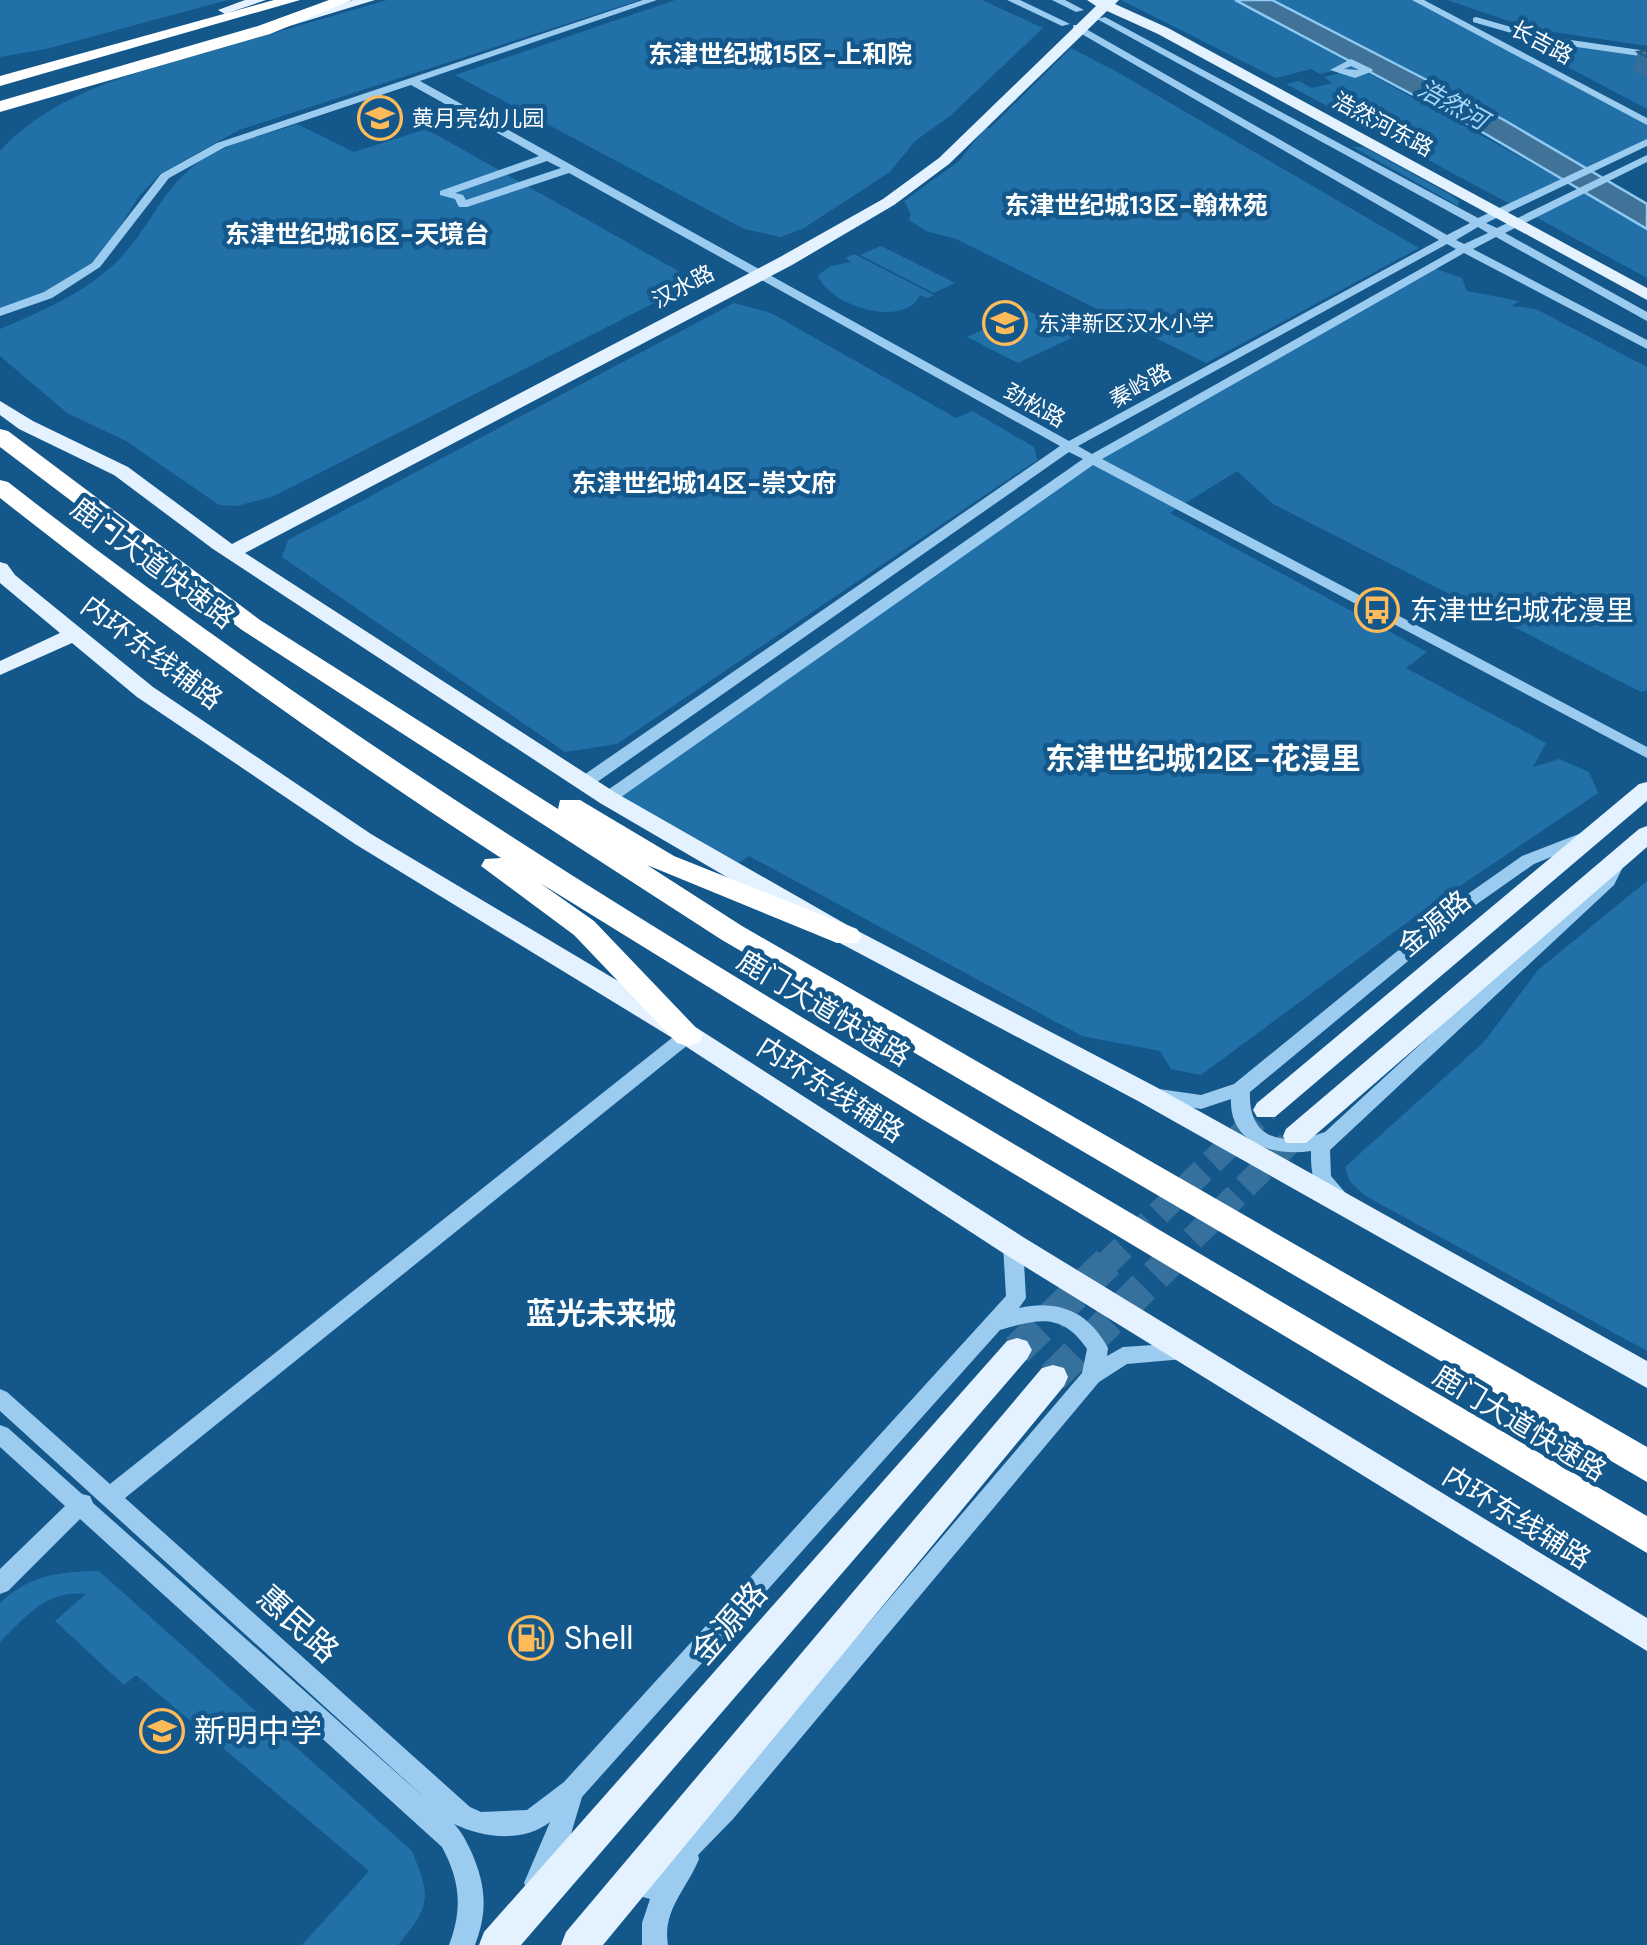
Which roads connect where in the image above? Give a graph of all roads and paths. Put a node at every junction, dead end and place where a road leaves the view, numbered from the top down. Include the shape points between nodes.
1 (258, 0) edge
2 (273, 0) edge
3 (292, 0) edge
4 (344, 0) edge
5 (358, 0) edge
6 (368, 0) edge
7 (652, 0) edge
8 (1012, 0) edge
9 (1057, 0) edge
10 (1417, 0) edge
11 (1428, 0) edge
12 (225, 10) junction
13 (1092, 11) edge
14 (312, 14) junction
15 (1458, 15) junction
16 (264, 30) junction
17 (150, 35) junction
18 (1542, 39) junction
19 (1516, 44) junction
20 (174, 52) junction
21 (1647, 54) edge
22 (0, 69) edge
23 (1251, 79) junction
24 (410, 80) junction
25 (0, 82) edge
26 (1226, 85) junction
27 (1192, 94) junction
28 (0, 97) edge
29 (0, 106) edge
30 (1647, 113) edge
31 (1647, 122) edge
32 (10, 124) dead end
33 (1365, 140) junction
34 (1647, 142) edge
35 (1341, 146) junction
36 (1328, 150) dead end
37 (1314, 153) dead end
38 (547, 156) junction
39 (1301, 157) junction
40 (1647, 158) edge
41 (570, 170) junction
42 (1514, 213) junction
43 (1477, 224) junction
44 (1493, 232) junction
45 (1447, 240) junction
46 (1464, 248) junction
47 (754, 273) junction
48 (1647, 278) edge
49 (1647, 295) edge
50 (0, 312) edge
51 (1647, 318) edge
52 (1647, 345) edge
53 (0, 410) edge
54 (0, 436) edge
55 (1070, 446) junction
56 (1092, 459) junction
57 (0, 487) edge
58 (0, 510) edge
59 (126, 533) junction
60 (226, 548) junction
61 (0, 568) edge
62 (165, 614) junction
63 (65, 629) junction
64 (0, 654) edge
65 (0, 669) edge
66 (382, 711) junction
67 (1647, 753) edge
68 (373, 761) junction
69 (584, 783) junction
70 (1647, 788) edge
71 (608, 798) junction
72 (1594, 834) junction
73 (1647, 834) edge
74 (1623, 852) junction
75 (847, 936) junction
76 (688, 1035) junction
77 (1242, 1089) junction
78 (1146, 1094) junction
79 (1266, 1110) tunnel mouth
80 (1296, 1136) tunnel mouth
81 (1333, 1136) junction
82 (1346, 1205) junction
83 (1013, 1245) junction
84 (995, 1323) junction
85 (1016, 1350) tunnel mouth
86 (1184, 1351) junction
87 (1092, 1376) junction
88 (1647, 1376) edge
89 (1053, 1377) tunnel mouth
90 (0, 1398) edge
91 (0, 1434) edge
92 (1647, 1466) edge
93 (110, 1497) junction
94 (82, 1503) junction
95 (1647, 1536) edge
96 (0, 1584) edge
97 (1647, 1636) edge
98 (572, 1791) junction
99 (713, 1821) junction
100 (520, 1918) junction
101 (462, 1945) edge
102 (498, 1945) edge
103 (579, 1945) edge
104 (592, 1945) edge
105 (656, 1945) edge

1 - 12 main road
2 - 12 highway
3 - 17 highway
4 - 14 highway
4 - 20 highway
5 - 14 highway
6 - 16 main road
7 - 24 street
8 - 13 street
9 - 13 street
10 - 31 street, 长吉路
11 - 15 street, 长吉路
12 - 17 highway
13 - 23 main road, 浩然河东路 via 1162,31
13 - 26 street
13 - 27 street
13 - 42 main road, 浩然河东路 via 1196,35
13 - 47 main road, 汉水路 via 941,164 856,220
14 - 16 highway
15 - 18 street
15 - 19 street, 长吉路
16 - 20 highway
17 - 22 highway
17 - 22 highway
17 - 25 highway
18 - 19 street
18 - 21 street
19 - 30 street, 长吉路
20 - 28 highway
20 - 29 highway
20 - 32 highway
23 - 26 street
23 - 33 main road, 浩然河东路
24 - 38 street, 劲松路
24 - 50 street via 207,153 165,176 96,265 48,295
26 - 27 street
26 - 35 street
27 - 39 street
33 - 35 street
33 - 42 main road, 浩然河东路
34 - 42 street, 秦岭路 via 1546,189
35 - 36 street
35 - 43 street
37 - 39 street
38 - 41 street, 劲松路
38 - 41 street via 444,193 464,205
39 - 45 street
40 - 42 street, 秦岭路 via 1565,198
41 - 47 street, 劲松路
42 - 43 street, 秦岭路
42 - 44 street, 秦岭路
42 - 48 main road, 浩然河东路
42 - 49 main road, 浩然河东路
43 - 44 street
43 - 45 street, 秦岭路
44 - 46 street, 秦岭路
44 - 51 street
45 - 46 street
45 - 55 street, 秦岭路
46 - 52 street
46 - 56 street, 秦岭路
47 - 55 street, 劲松路
47 - 60 main road, 汉水路
53 - 59 highway via 31,447 90,490
53 - 60 main road via 122,471
54 - 59 highway, 鹿门大道快速路
55 - 56 street, 劲松路
55 - 69 street, 秦岭路
56 - 67 street, 劲松路
56 - 71 street, 秦岭路
57 - 62 highway, 鹿门大道快速路
58 - 62 highway via 84,578
59 - 66 highway, 鹿门大道快速路
60 - 69 main road
61 - 63 main road, 内环东线辅路
62 - 68 highway, 鹿门大道快速路
63 - 64 main road
63 - 65 main road
63 - 76 main road, 内环东线辅路 via 145,692 363,839
66 - 75 highway via 470,746 664,863
66 - 92 highway, 鹿门大道快速路 via 732,933
68 - 76 highway via 407,806 584,928
68 - 95 highway, 鹿门大道快速路 via 690,966
69 - 71 main road
70 - 72 main road, 金源路
71 - 75 main road
72 - 77 street via 1528,860 1471,900
72 - 79 main road, 金源路
73 - 74 main road
74 - 80 main road
74 - 81 street via 1608,882
75 - 78 main road
76 - 83 main road, 内环东线辅路
76 - 93 street
77 - 78 street via 1200,1102
77 - 81 street via 1237,1111 1245,1129 1266,1142 1294,1146
78 - 82 main road
81 - 82 street via 1320,1148 1321,1178
82 - 88 main road
83 - 84 street via 1016,1298
83 - 86 main road, 内环东线辅路
84 - 87 street via 1036,1311 1069,1315 1098,1348
84 - 98 street
85 - 100 main road, 金源路
86 - 87 street via 1124,1356
86 - 97 main road, 内环东线辅路
87 - 99 street
89 - 103 main road
90 - 93 street, 惠民路
91 - 94 street, 惠民路
93 - 98 street, 惠民路 via 461,1814 480,1824 531,1822
94 - 96 street
94 - 101 street, 惠民路 via 451,1838 471,1876 474,1919
98 - 100 street
99 - 104 street
99 - 105 street via 665,1892
100 - 102 main road, 金源路

